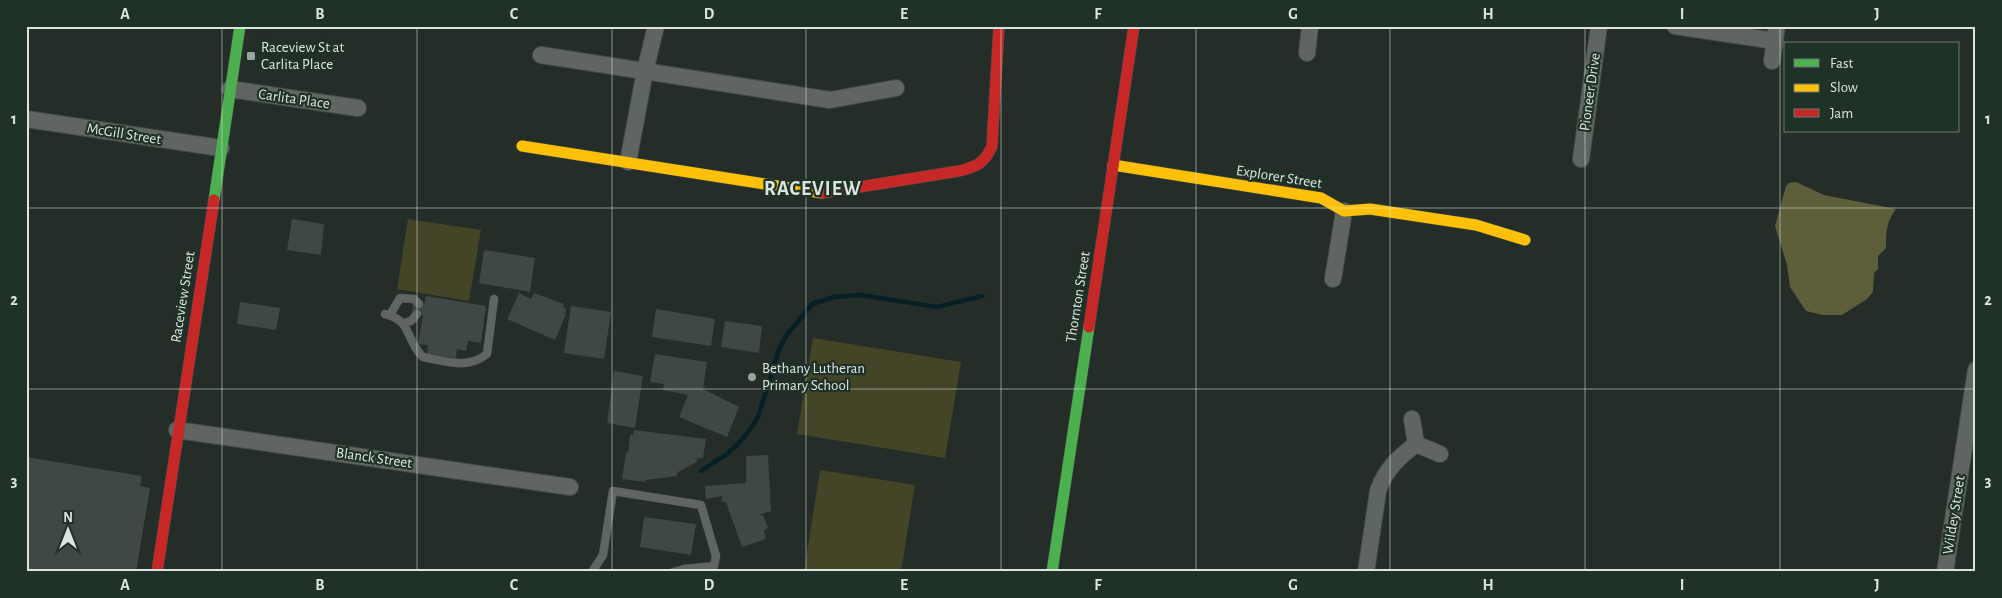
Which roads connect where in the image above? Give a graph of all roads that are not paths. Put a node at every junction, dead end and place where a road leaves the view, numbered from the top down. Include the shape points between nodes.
1 (240, 26) edge
2 (656, 26) edge
3 (999, 26) edge
4 (1134, 26) edge
5 (1310, 26) edge
6 (1599, 26) edge
7 (1676, 26) edge
8 (1776, 34) edge
9 (1306, 53) dead end
10 (541, 55) dead end
11 (1772, 61) dead end
12 (644, 71) junction
13 (896, 88) dead end
14 (230, 89) junction
15 (358, 108) dead end
16 (26, 119) edge
17 (522, 146) dead end
18 (221, 148) junction
19 (1581, 159) dead end
20 (628, 162) junction
21 (1113, 166) junction
22 (1344, 211) junction
23 (1525, 240) dead end
24 (1333, 279) dead end
25 (494, 299) dead end
26 (419, 304) dead end
27 (417, 314) dead end
28 (404, 323) junction
29 (1976, 370) edge
30 (1412, 419) dead end
31 (177, 430) junction
32 (1416, 444) junction
33 (1440, 454) dead end
34 (570, 487) dead end
35 (157, 572) edge
36 (592, 572) edge
37 (673, 572) edge
38 (1052, 572) edge
39 (1366, 572) edge
40 (1945, 572) edge

1 - 14 street, Raceview Street
2 - 12 street
3 - 20 street via 992,146 988,158 980,165 818,194
4 - 21 street, Thornton Street
5 - 9 street
6 - 19 street, Pioneer Drive
7 - 8 street
8 - 11 street
10 - 12 street
12 - 13 street via 830,100
12 - 20 street
14 - 15 street, Carlita Place
14 - 18 street, Raceview Street
16 - 18 street, McGill Street
17 - 20 street
18 - 31 street, Raceview Street
21 - 22 street, Explorer Street via 1321,198
21 - 38 street, Thornton Street
22 - 23 street via 1370,209 1476,225
22 - 24 street
25 - 28 lane via 487,354 472,363 423,357
26 - 28 lane via 414,299 400,298 387,315 395,316
27 - 28 lane
29 - 40 street, Wildey Street
30 - 32 street
31 - 34 street, Blanck Street
31 - 35 street, Raceview Street
32 - 33 street
32 - 39 street via 1382,479
36 - 37 lane via 603,555 613,491 701,505 716,556 714,566

